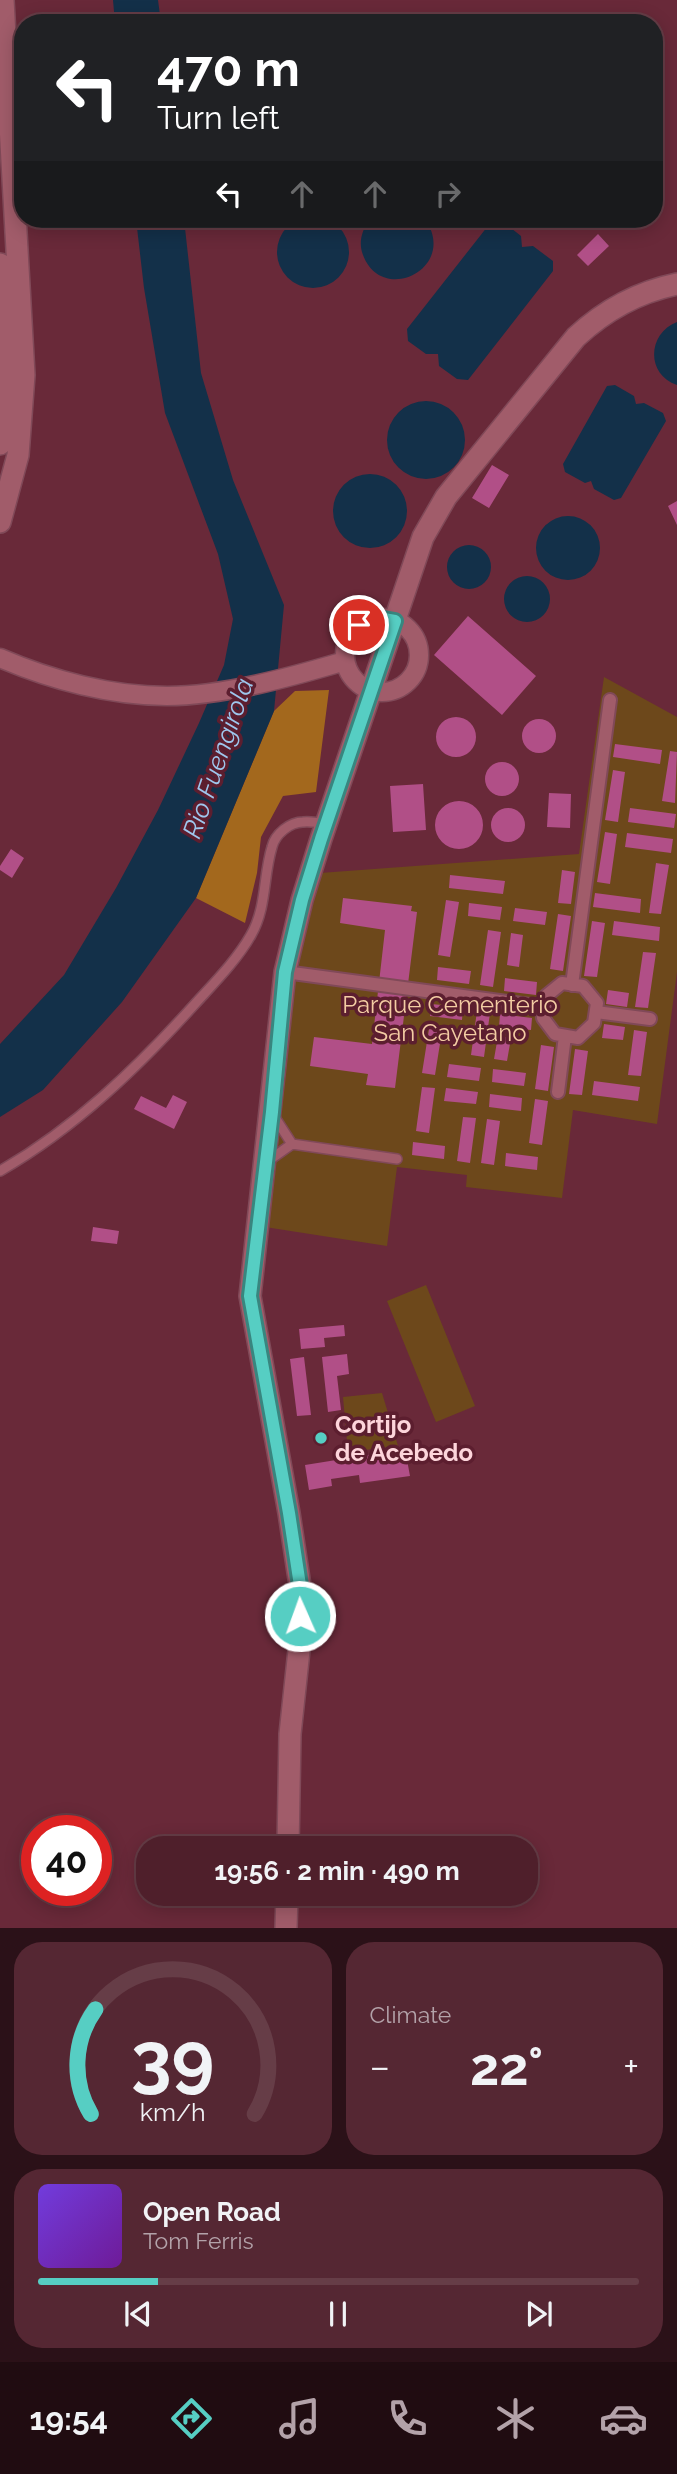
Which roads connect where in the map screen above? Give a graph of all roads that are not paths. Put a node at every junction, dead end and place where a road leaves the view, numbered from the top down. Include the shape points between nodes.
1 (3, 0) edge
2 (14, 196) edge
3 (16, 228) edge
4 (0, 264) edge
5 (677, 284) edge
6 (0, 444) edge
7 (0, 522) edge
8 (395, 621) junction
9 (0, 659) edge
10 (345, 661) junction
11 (371, 690) junction
12 (610, 699) dead end
13 (326, 824) junction
14 (285, 972) junction
15 (572, 985) junction
16 (544, 1007) junction
17 (596, 1012) junction
18 (650, 1019) dead end
19 (565, 1036) junction
20 (558, 1092) dead end
21 (272, 1112) junction
22 (292, 1144) junction
23 (397, 1159) dead end
24 (266, 1163) junction
25 (0, 1171) edge
26 (288, 1836) edge
27 (287, 1906) edge
28 (286, 1928) edge

1 - 2 street
3 - 7 street via 24,375 18,455
4 - 6 street via 5,376
5 - 8 street via 622,302 597,318 554,361 439,507 423,537
8 - 10 street via 378,618 359,625 345,650
8 - 11 street
8 - 11 street via 411,631 417,642 415,671 399,688
9 - 10 street via 65,681 166,696 206,694
10 - 11 street via 355,679
11 - 13 street
12 - 15 street
13 - 14 street
13 - 25 lane via 302,821 286,827 272,844 261,911 251,934 178,1023 80,1116
14 - 16 street
14 - 21 street
15 - 16 street via 562,983 554,989 546,996
15 - 17 street via 583,986 597,1003
16 - 19 street via 542,1018 555,1034
17 - 18 street
17 - 19 street via 594,1023 578,1038
19 - 20 street
21 - 22 lane
21 - 24 street
22 - 23 lane
22 - 24 lane
24 - 26 street via 250,1296 301,1592 290,1734
27 - 28 street

